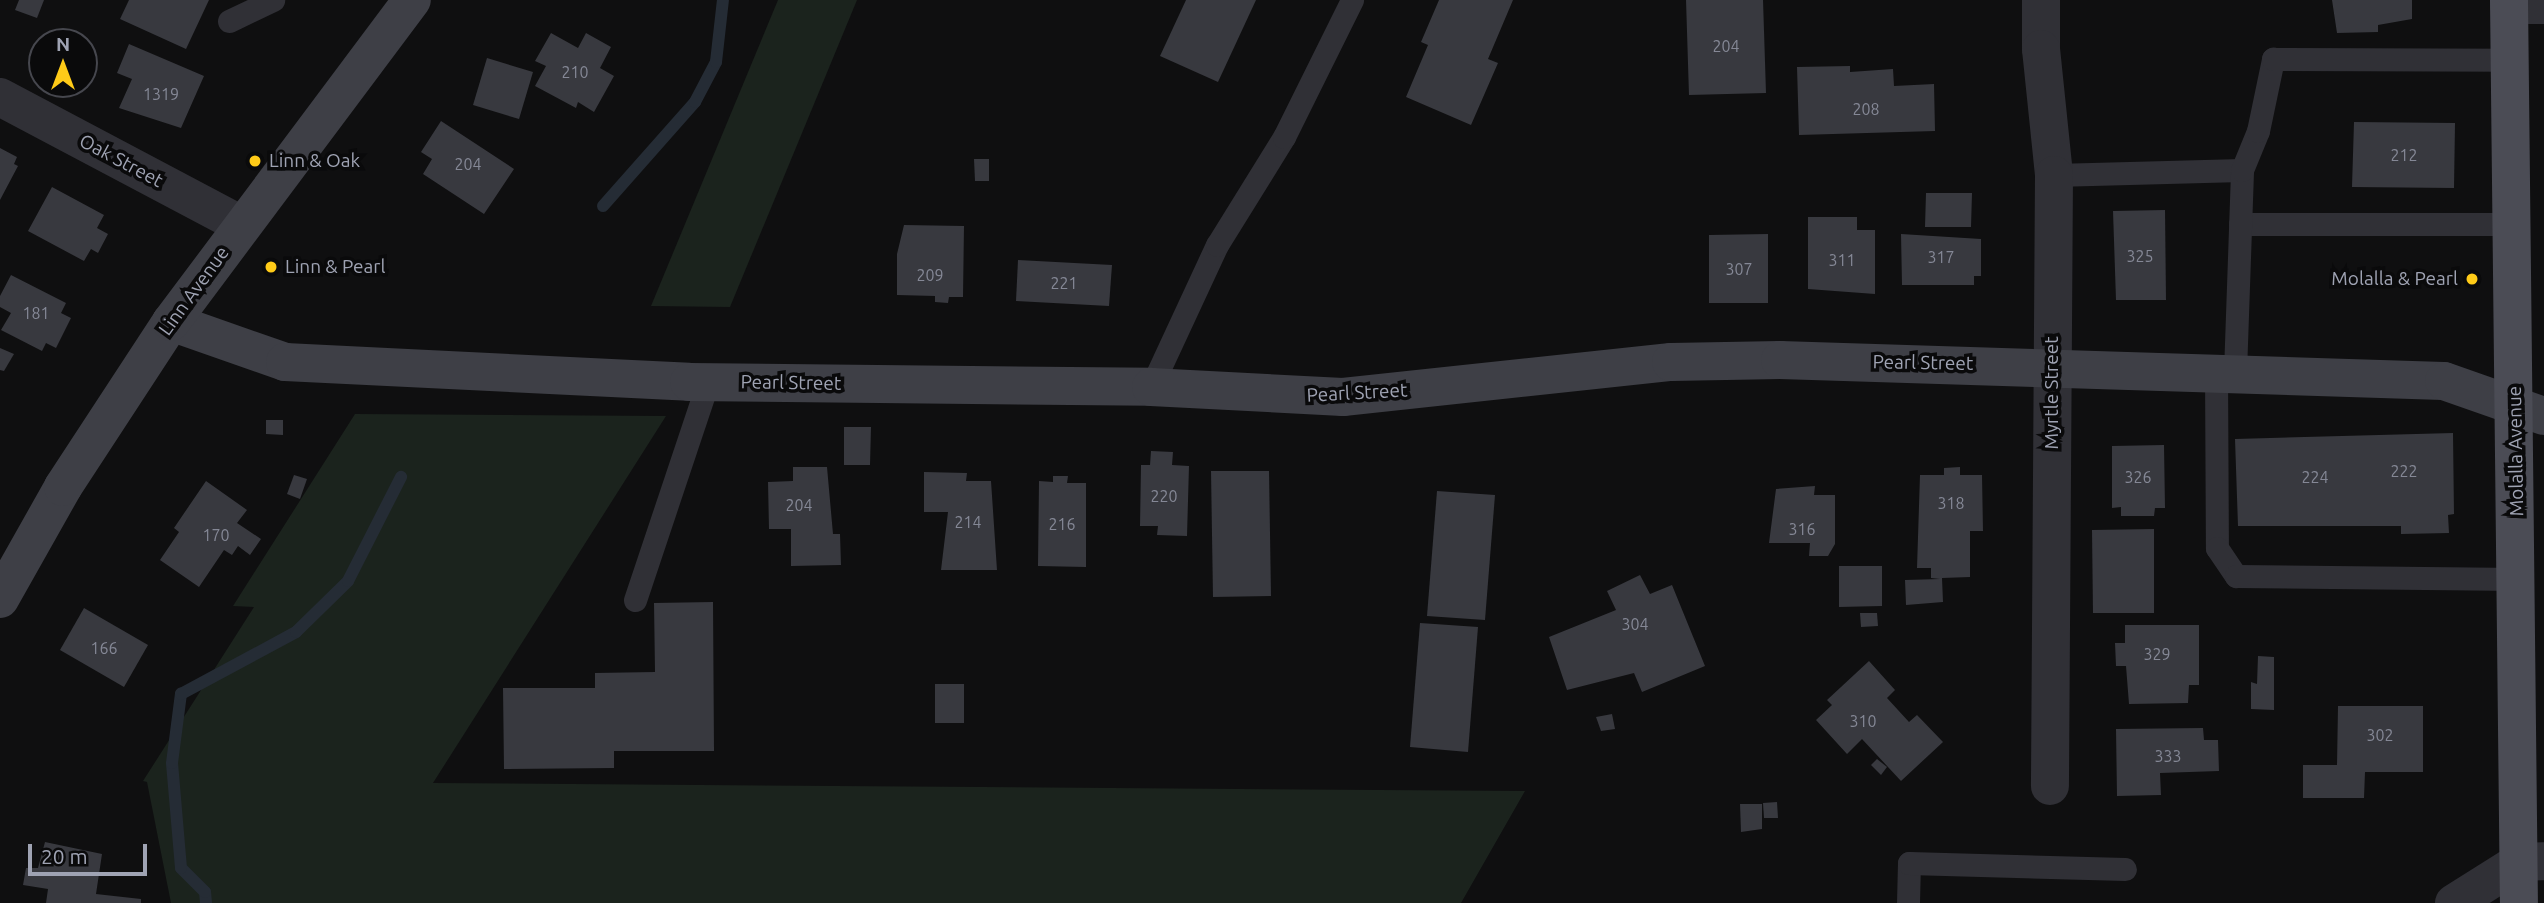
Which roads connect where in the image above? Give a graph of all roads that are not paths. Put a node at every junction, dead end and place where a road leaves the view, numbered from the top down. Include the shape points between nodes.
1 (272, 0) edge
2 (412, 0) edge
3 (1352, 0) edge
4 (2041, 0) edge
5 (2521, 4) edge
6 (229, 21) dead end
7 (2510, 60) junction
8 (0, 97) edge
9 (2242, 170) junction
10 (2054, 175) junction
11 (2240, 224) junction
12 (2512, 224) junction
13 (243, 225) junction
14 (171, 322) junction
15 (2052, 366) junction
16 (2226, 371) junction
17 (708, 382) junction
18 (1151, 387) junction
19 (2530, 411) edge
20 (2518, 579) junction
21 (0, 598) edge
22 (635, 600) dead end
23 (2050, 786) dead end
24 (2531, 861) edge
25 (2125, 869) dead end
26 (1908, 903) edge
27 (2454, 903) edge
28 (2519, 903) edge

1 - 6 lane
2 - 13 street, Linn Avenue
3 - 18 lane via 1284,137 1217,245
4 - 10 street, Myrtle Street via 2041,49
5 - 7 main road, Molalla Avenue
7 - 9 lane via 2273,59 2258,131
7 - 12 main road, Molalla Avenue
8 - 13 street, Oak Street
9 - 10 lane
9 - 11 lane
10 - 15 street, Myrtle Street
11 - 12 lane
11 - 16 lane
12 - 19 main road, Molalla Avenue
13 - 14 street, Linn Avenue
14 - 17 street, Pearl Street via 285,362
14 - 21 street, Linn Avenue via 63,487
15 - 16 street, Pearl Street
15 - 18 street, Pearl Street via 1671,362 1343,397
15 - 23 street, Myrtle Street
16 - 19 street, Pearl Street via 2444,381
16 - 20 lane via 2217,548 2236,576
17 - 18 street, Pearl Street
17 - 22 lane
19 - 20 main road, Molalla Avenue
20 - 24 main road, Molalla Avenue
24 - 27 street
24 - 28 main road, Molalla Avenue
25 - 26 lane via 1909,863

